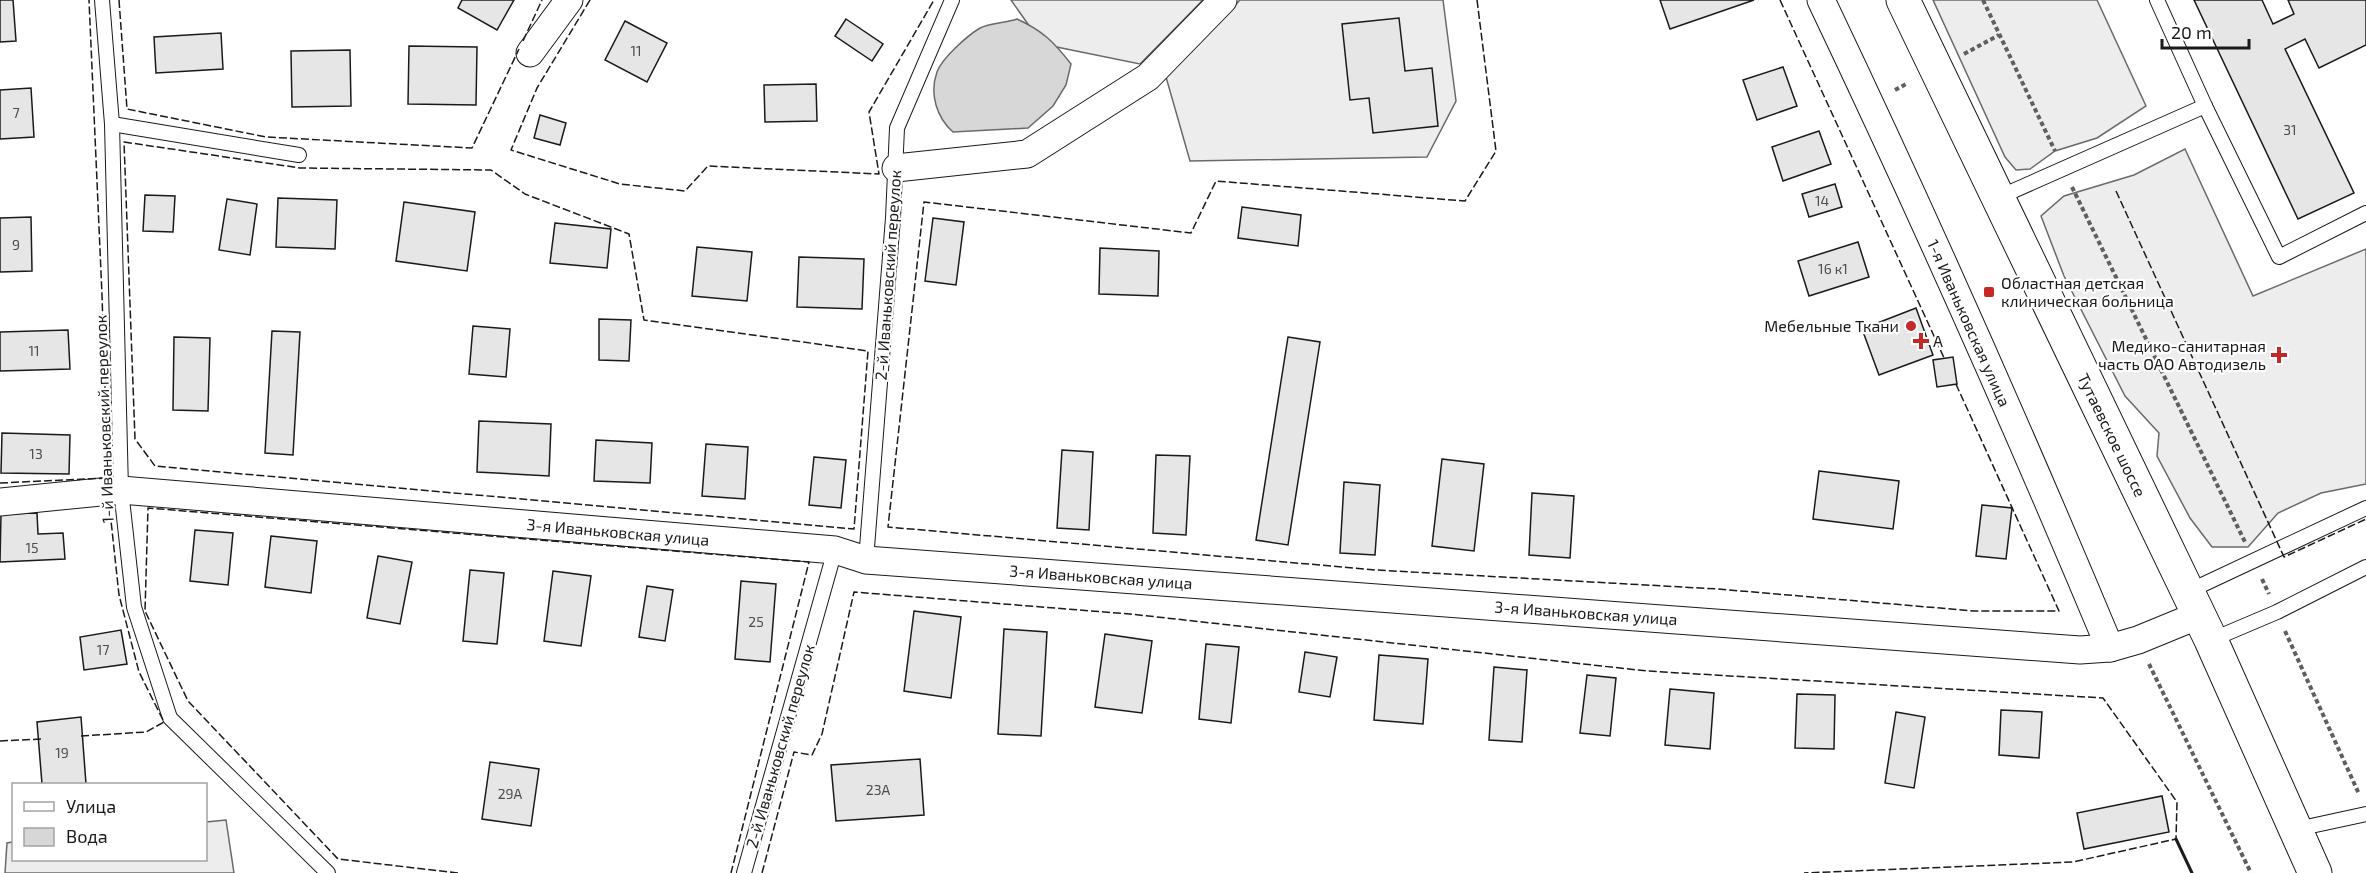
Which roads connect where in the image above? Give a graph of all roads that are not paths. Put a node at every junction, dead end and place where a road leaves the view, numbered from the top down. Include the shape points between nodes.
1 (102, 0) edge
2 (569, 0) edge
3 (952, 0) edge
4 (1223, 0) edge
5 (1821, 0) edge
6 (1903, 0) edge
7 (2157, 0) edge
8 (530, 52) dead end
9 (2205, 106) junction
10 (112, 124) junction
11 (298, 155) dead end
12 (896, 168) junction
13 (1997, 198) junction
14 (2366, 213) edge
15 (121, 490) junction
16 (0, 502) edge
17 (2366, 508) edge
18 (835, 550) junction
19 (866, 560) junction
20 (2366, 567) edge
21 (2199, 615) junction
22 (2110, 648) junction
23 (2366, 814) edge
24 (2297, 829) junction
25 (328, 873) edge
26 (744, 873) edge
27 (2315, 873) edge

1 - 10 lane, 1-й Иваньковский переулок
2 - 8 street
3 - 12 lane, 2-й Иваньковский переулок via 897,128
4 - 12 street via 1148,77 1026,154
5 - 22 street, 1-я Иваньковская улица via 2058,522
6 - 13 main road, Тутаевское шоссе
7 - 9 lane
9 - 13 lane
9 - 14 lane via 2279,257
10 - 11 lane
10 - 15 lane, 1-й Иваньковский переулок
12 - 19 lane, 2-й Иваньковский переулок
13 - 21 main road, Тутаевское шоссе
15 - 16 street, 3-я Иваньковская улица
15 - 18 street, 3-я Иваньковская улица
15 - 25 lane, 1-й Иваньковский переулок via 134,607 170,718
17 - 21 lane via 2253,560
18 - 19 street, 3-я Иваньковская улица
18 - 26 lane, 2-й Иваньковский переулок
19 - 22 street, 3-я Иваньковская улица via 2068,649
20 - 21 lane via 2277,612
21 - 22 street, 3-я Иваньковская улица
21 - 24 main road, Тутаевское шоссе
23 - 24 lane
24 - 27 main road, Тутаевское шоссе

